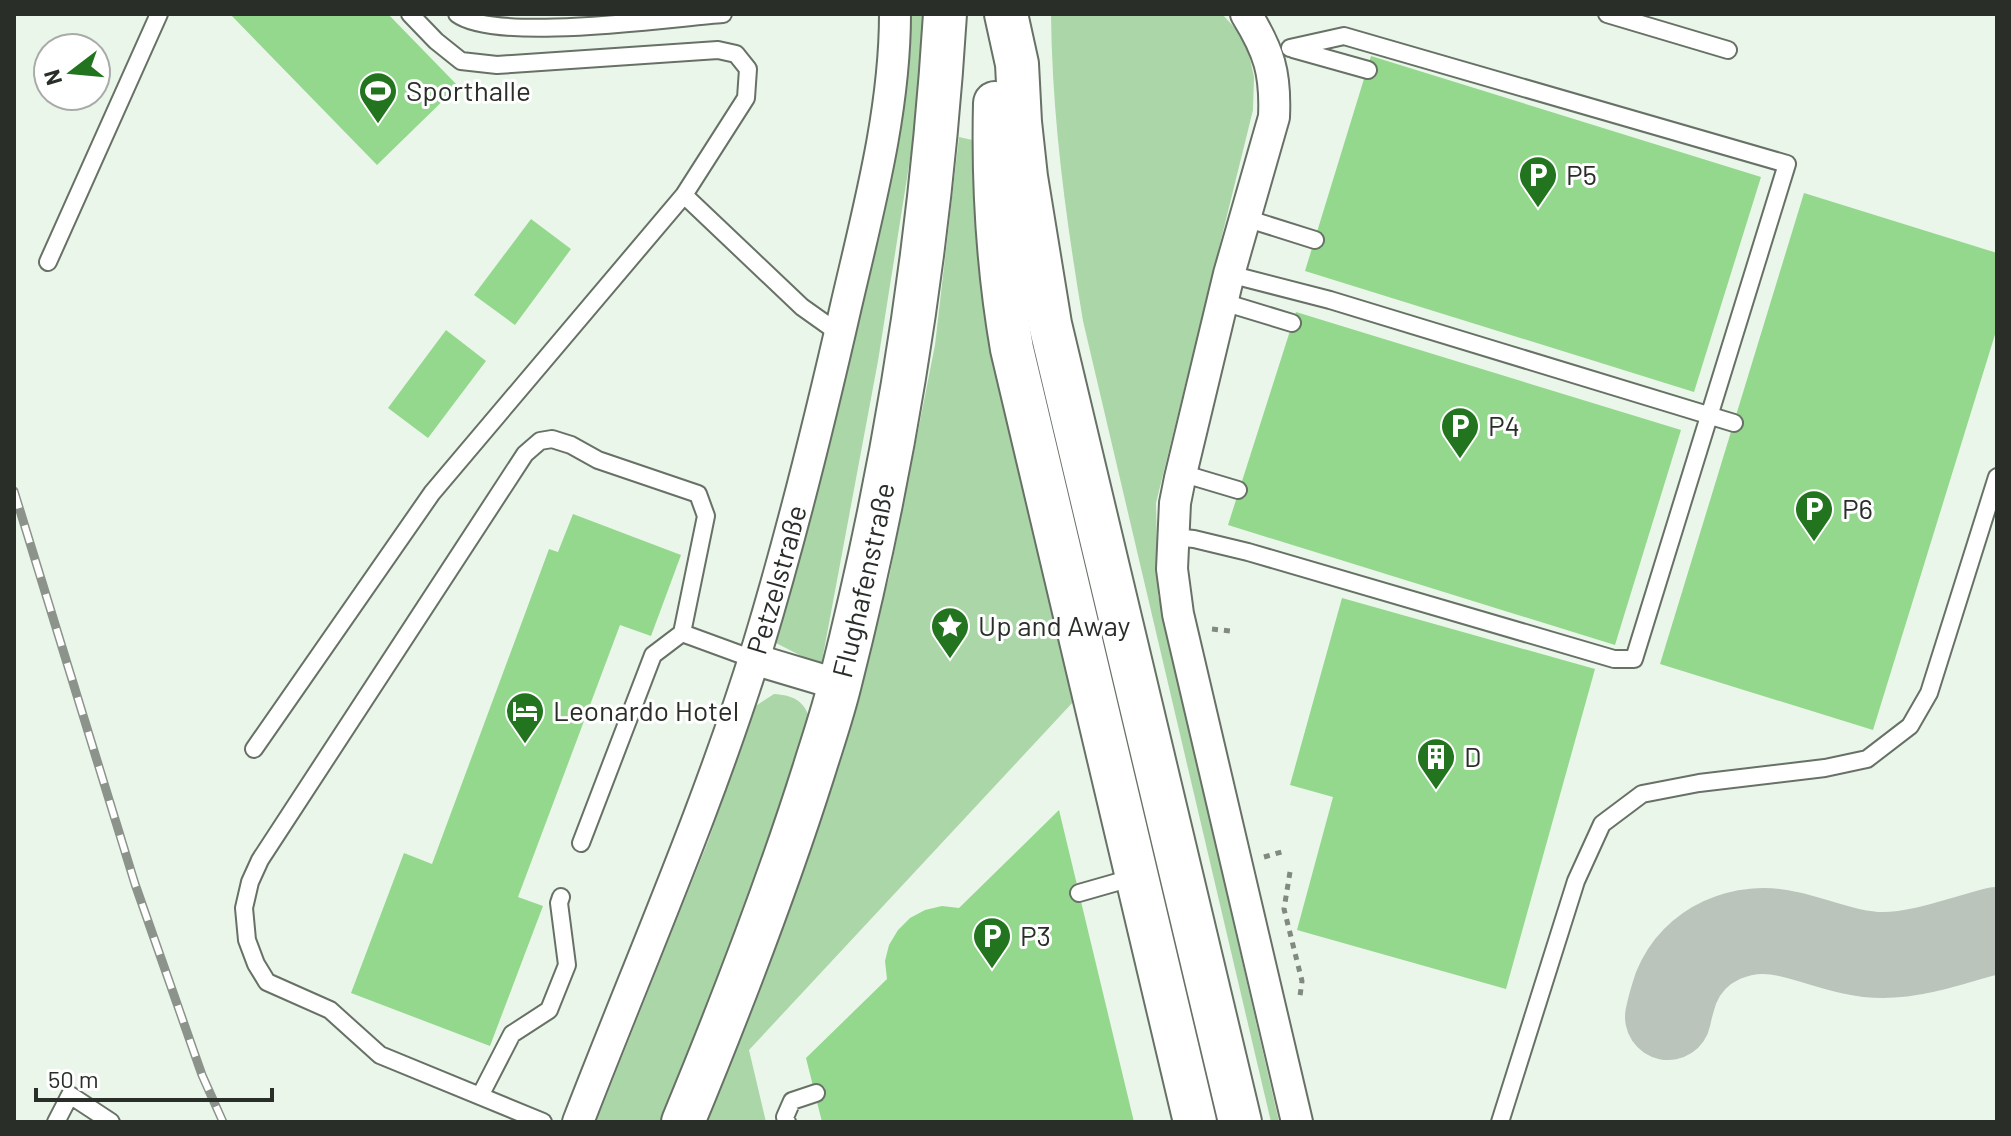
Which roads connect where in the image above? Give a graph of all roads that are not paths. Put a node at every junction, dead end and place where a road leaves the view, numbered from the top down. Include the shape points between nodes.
1 (159, 14) edge
2 (410, 14) edge
3 (457, 14) edge
4 (723, 14) edge
5 (895, 14) edge
6 (945, 14) edge
7 (997, 14) edge
8 (1006, 14) edge
9 (1020, 14) edge
10 (1246, 14) edge
11 (1607, 14) edge
12 (1277, 45) junction
13 (1728, 50) dead end
14 (1017, 64) junction
15 (1368, 70) dead end
16 (684, 195) junction
17 (1245, 218) junction
18 (1315, 240) dead end
19 (48, 262) dead end
20 (1226, 288) junction
21 (1292, 323) dead end
22 (840, 334) junction
23 (1709, 415) junction
24 (1734, 423) dead end
25 (1181, 473) junction
26 (1997, 477) edge
27 (1238, 490) dead end
28 (1172, 537) junction
29 (682, 633) junction
30 (753, 659) junction
31 (840, 685) junction
32 (254, 749) dead end
33 (581, 843) dead end
34 (1137, 877) junction
35 (1079, 893) dead end
36 (561, 897) dead end
37 (816, 1093) dead end
38 (480, 1096) junction
39 (56, 1122) edge
40 (111, 1122) edge
41 (543, 1122) edge
42 (578, 1122) edge
43 (683, 1122) edge
44 (787, 1122) edge
45 (1195, 1122) edge
46 (1240, 1122) edge
47 (1297, 1122) edge
48 (1500, 1122) edge

1 - 19 lane
2 - 16 lane via 461,61 497,65 718,50 736,54 748,69 746,98
3 - 4 lane via 481,25 517,28
5 - 22 street, Petzelstraße via 880,153
6 - 31 main road, Flughafenstraße via 931,189 908,361
7 - 34 main road via 995,174 1005,308
8 - 14 main road
9 - 14 street
10 - 12 street
11 - 13 lane
12 - 15 lane
12 - 17 street via 1272,66 1274,117
12 - 23 lane via 1344,36 1787,164
14 - 46 main road via 1035,242 1050,324
16 - 22 lane via 802,307
16 - 32 lane via 432,493
17 - 18 lane
17 - 20 street
20 - 21 lane
20 - 23 lane via 1330,300
20 - 25 street
22 - 30 street, Petzelstraße
23 - 24 lane
23 - 28 lane via 1634,659 1614,659 1248,552
25 - 27 lane
25 - 28 street
26 - 48 lane via 1929,693 1910,726 1867,759 1642,794 1602,824 1576,881
28 - 47 street via 1178,614
29 - 30 lane
29 - 33 lane via 653,655
29 - 38 lane via 706,516 698,494 598,460 571,445 540,441 525,454 250,882 244,908 247,940 267,982 330,1010 380,1055
30 - 31 street
30 - 42 street, Petzelstraße
31 - 43 main road, Flughafenstraße via 789,849
34 - 35 lane
34 - 45 main road
36 - 38 lane via 567,965 558,988 549,1010 512,1034
37 - 44 lane via 792,1101
38 - 41 lane
39 - 40 lane via 70,1095

